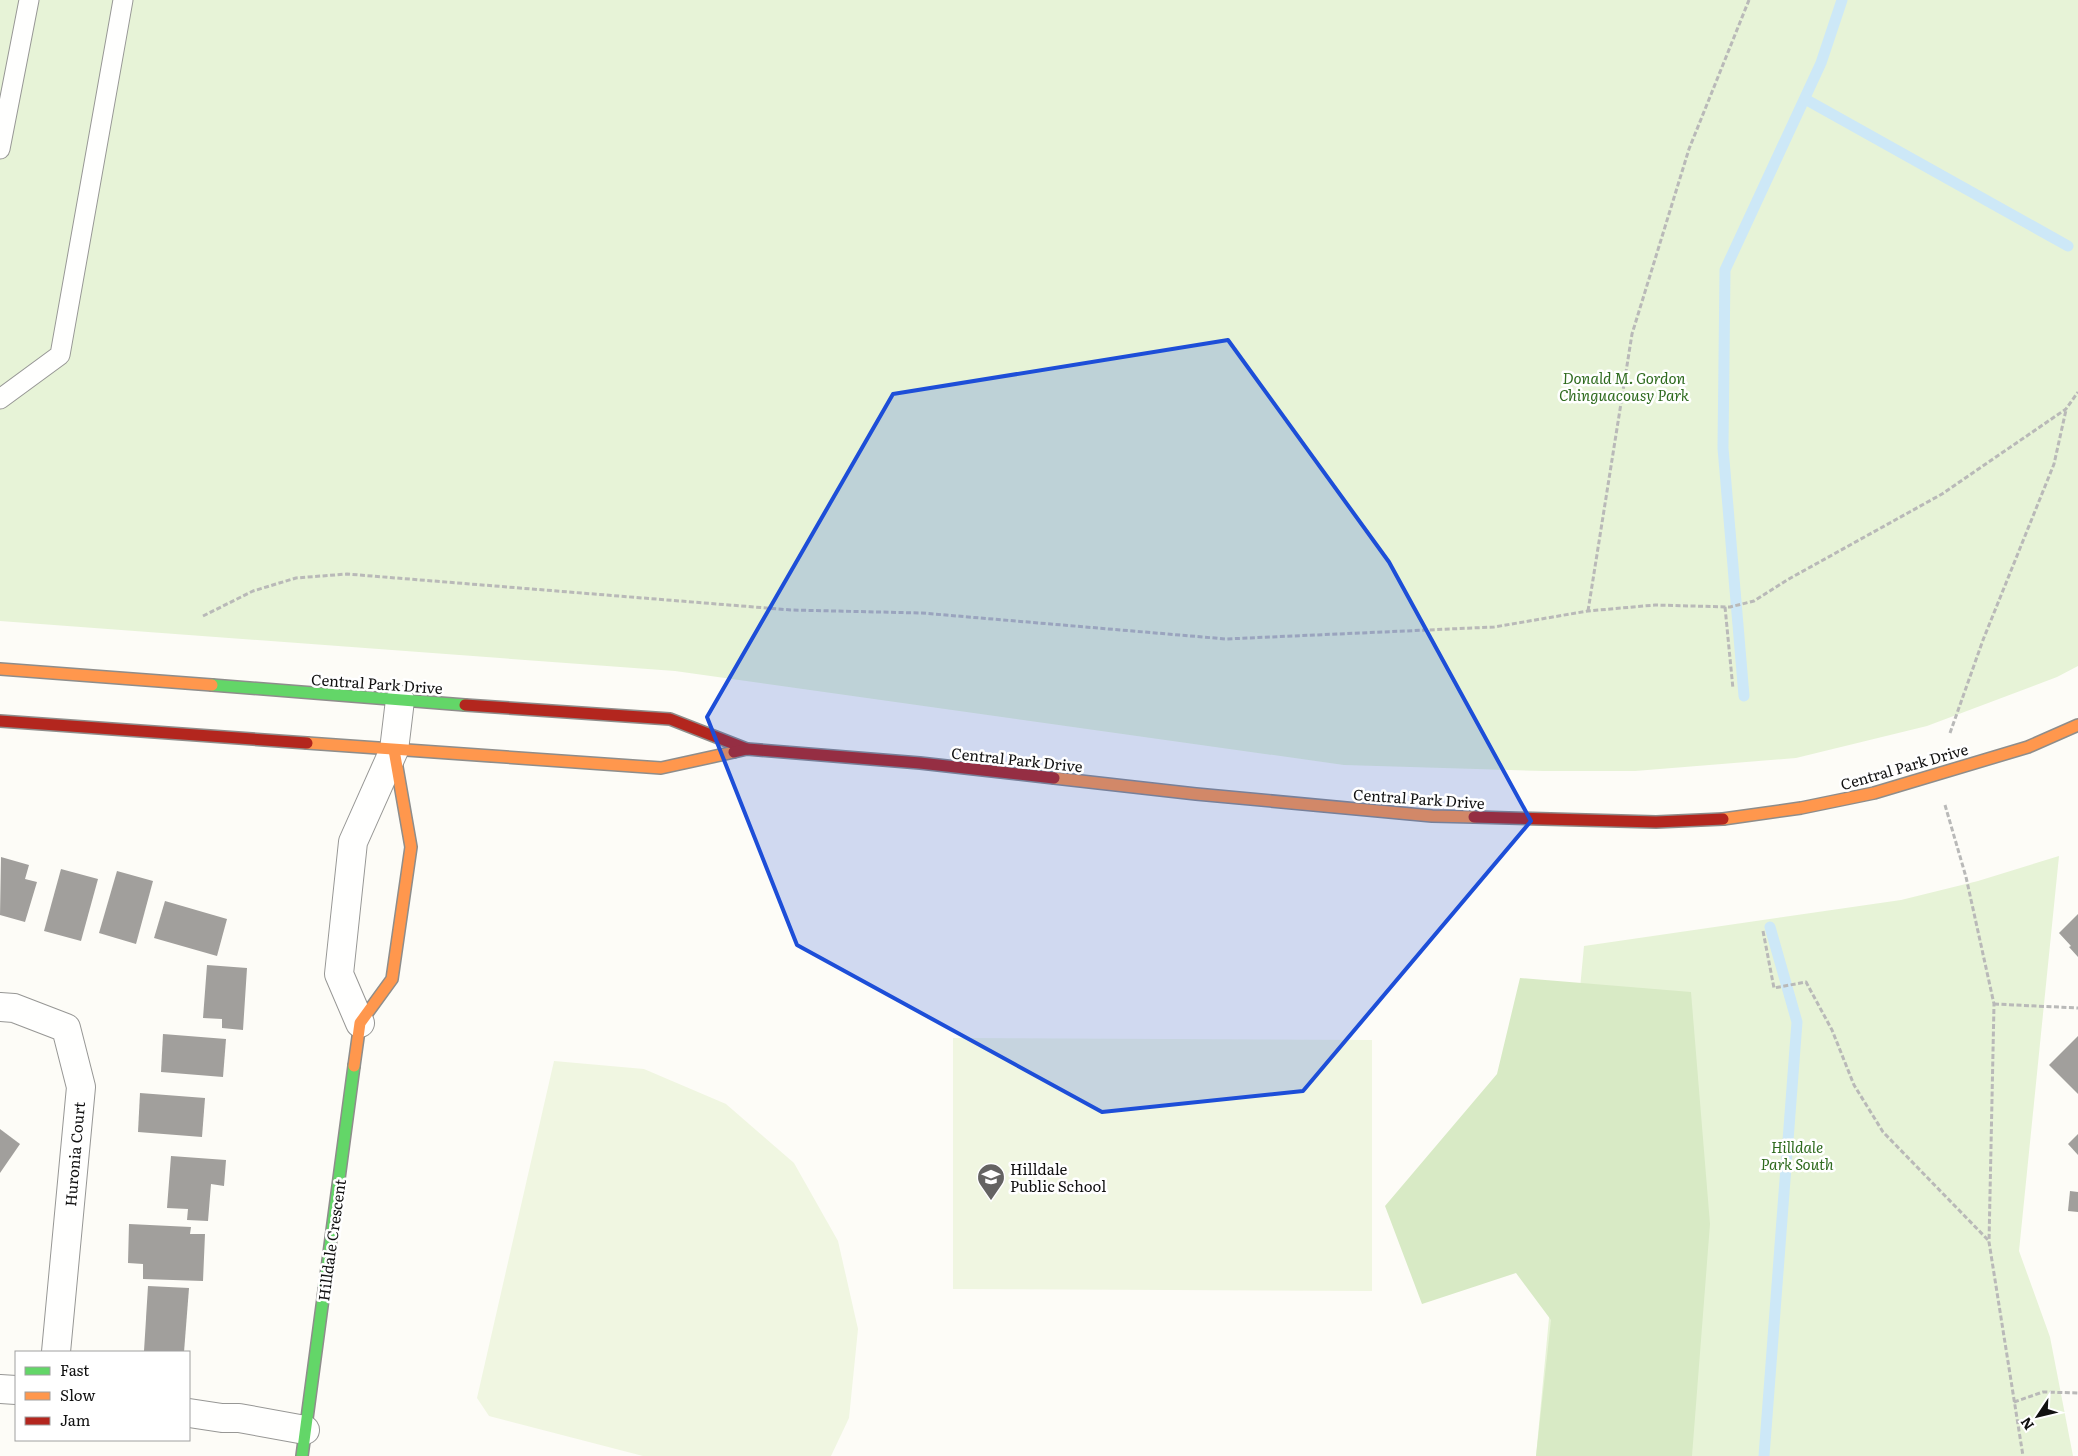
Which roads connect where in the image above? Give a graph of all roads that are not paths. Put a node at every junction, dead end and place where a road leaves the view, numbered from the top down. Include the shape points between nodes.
1 (28, 0) edge
2 (123, 0) edge
3 (0, 149) edge
4 (0, 399) edge
5 (0, 669) edge
6 (400, 700) junction
7 (0, 721) edge
8 (2078, 725) edge
9 (747, 749) junction
10 (394, 750) junction
11 (0, 1006) edge
12 (360, 1023) junction
13 (56, 1351) edge
14 (0, 1389) edge
15 (15, 1390) edge
16 (190, 1413) edge
17 (303, 1443) edge

1 - 3 lane
2 - 4 lane via 60,355
5 - 6 street, Central Park Drive
6 - 9 street, Central Park Drive via 670,719
6 - 10 street, Hilldale Crescent
7 - 10 street, Central Park Drive
8 - 9 street, Central Park Drive via 2028,747 1874,794 1723,819 1656,822 1432,816 920,763
9 - 10 street, Central Park Drive via 661,768
10 - 12 street, Hilldale Crescent via 411,846 392,978
10 - 12 street, Hilldale Crescent via 353,842 339,974
11 - 13 street, Huronia Court via 14,1008 66,1028 81,1087
12 - 17 street, Hilldale Crescent
14 - 15 street
16 - 17 street via 239,1418

